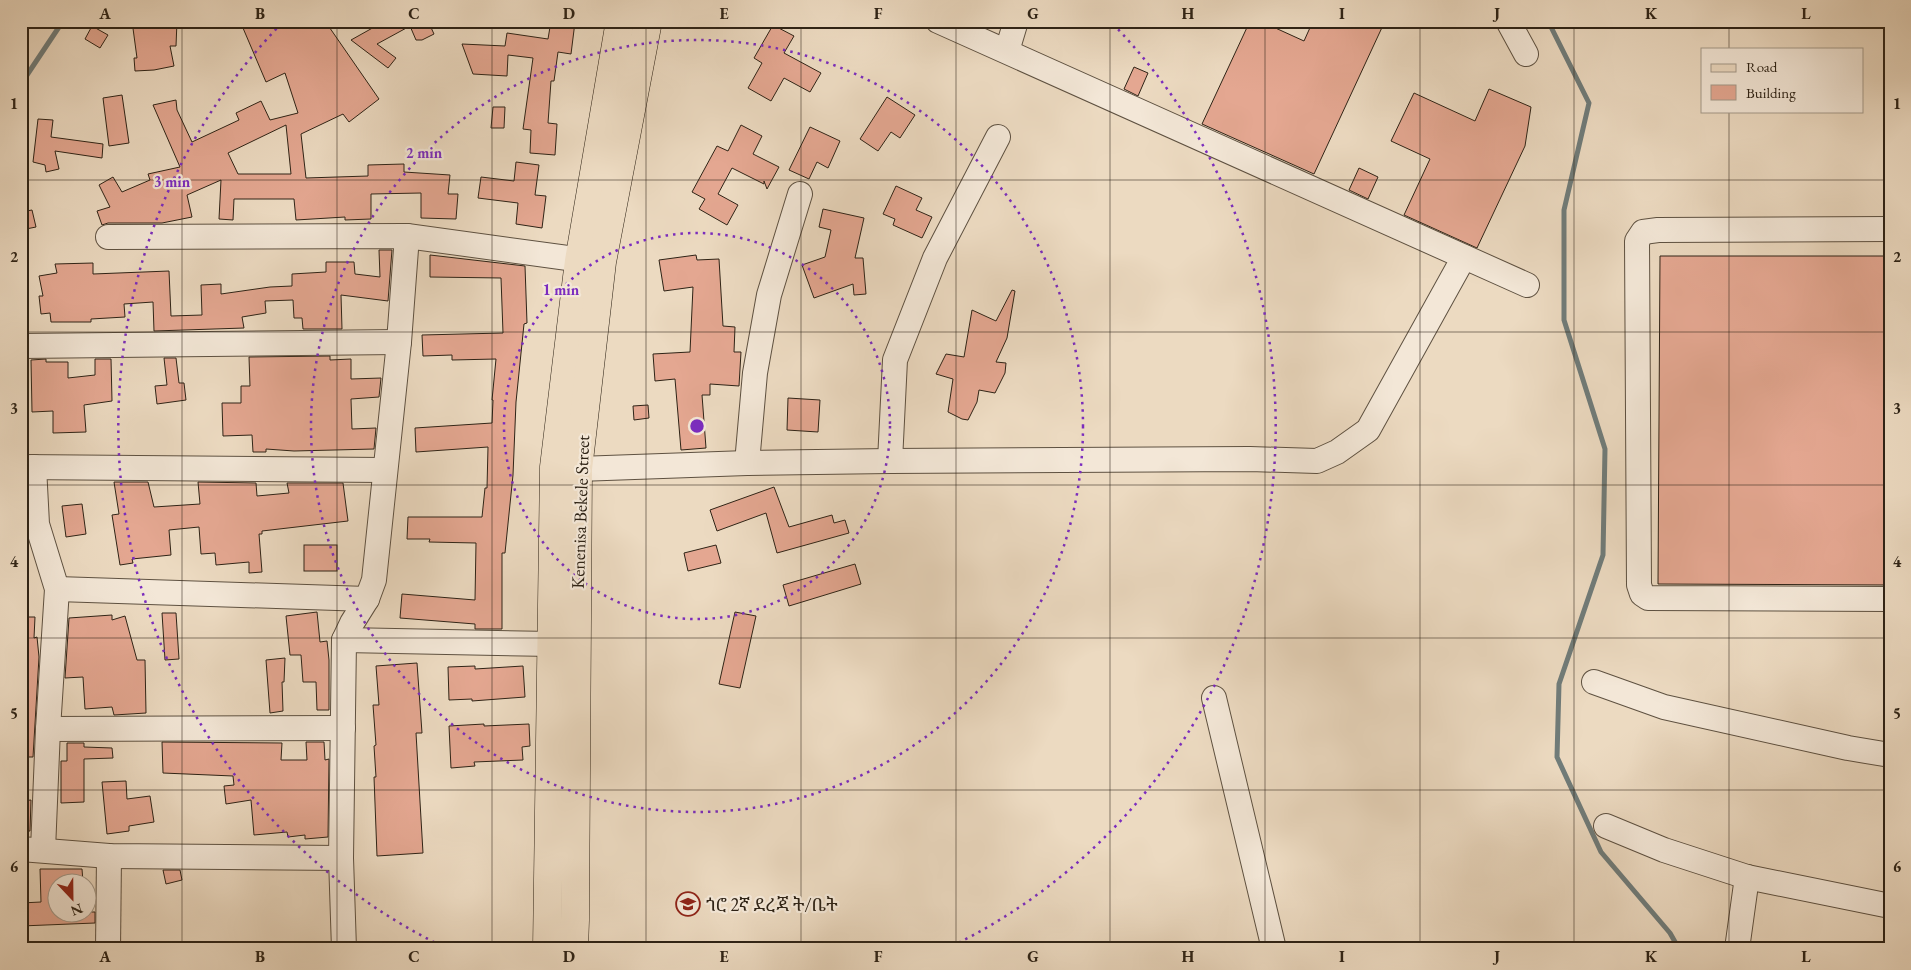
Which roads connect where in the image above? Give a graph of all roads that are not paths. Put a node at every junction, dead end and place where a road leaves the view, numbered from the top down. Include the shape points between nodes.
1 (620, 21) edge
2 (648, 21) edge
3 (938, 21) edge
4 (1016, 21) edge
5 (1508, 21) edge
6 (1007, 51) junction
7 (1526, 54) dead end
8 (998, 137) dead end
9 (800, 194) dead end
10 (1890, 229) edge
11 (407, 236) junction
12 (108, 237) dead end
13 (1464, 257) junction
14 (591, 261) junction
15 (1527, 285) dead end
16 (399, 342) junction
17 (21, 346) edge
18 (890, 461) junction
19 (747, 463) junction
20 (28, 467) edge
21 (578, 469) junction
22 (384, 470) junction
23 (57, 589) junction
24 (368, 599) junction
25 (1890, 599) edge
26 (344, 640) junction
27 (552, 644) junction
28 (1594, 682) dead end
29 (1214, 698) dead end
30 (344, 728) junction
31 (48, 729) junction
32 (1890, 755) edge
33 (1606, 826) dead end
34 (32, 850) edge
35 (109, 856) junction
36 (341, 858) junction
37 (1747, 877) junction
38 (1890, 906) edge
39 (108, 949) edge
40 (344, 949) edge
41 (547, 949) edge
42 (574, 949) edge
43 (1274, 949) edge
44 (1737, 949) edge

1 - 14 main road, Kenenisa Bekele Street
2 - 14 main road, Kenenisa Bekele Street
3 - 6 street
4 - 6 street
5 - 7 street
6 - 13 street
8 - 18 street via 935,258 895,360
9 - 19 street via 770,295 755,373
10 - 25 street via 1658,230 1643,232 1637,241 1638,585 1642,594 1648,598
11 - 12 street
11 - 14 street
11 - 16 street
13 - 15 street
13 - 18 street via 1368,430 1337,452 1317,461
14 - 21 main road, Kenenisa Bekele Street
14 - 27 main road, Kenenisa Bekele Street via 554,467
16 - 17 street
16 - 22 street
18 - 19 street
19 - 21 street
20 - 22 street
20 - 23 street via 37,524
21 - 42 main road, Kenenisa Bekele Street
22 - 24 street via 374,580
23 - 24 street
23 - 31 street
24 - 26 street
26 - 27 street
26 - 30 street
27 - 41 main road, Kenenisa Bekele Street
28 - 32 street via 1664,707
29 - 43 street
30 - 31 street
30 - 36 street
31 - 34 street
33 - 37 street via 1664,850
34 - 35 street
35 - 36 street
35 - 39 street
36 - 40 street
37 - 38 street
37 - 44 street

